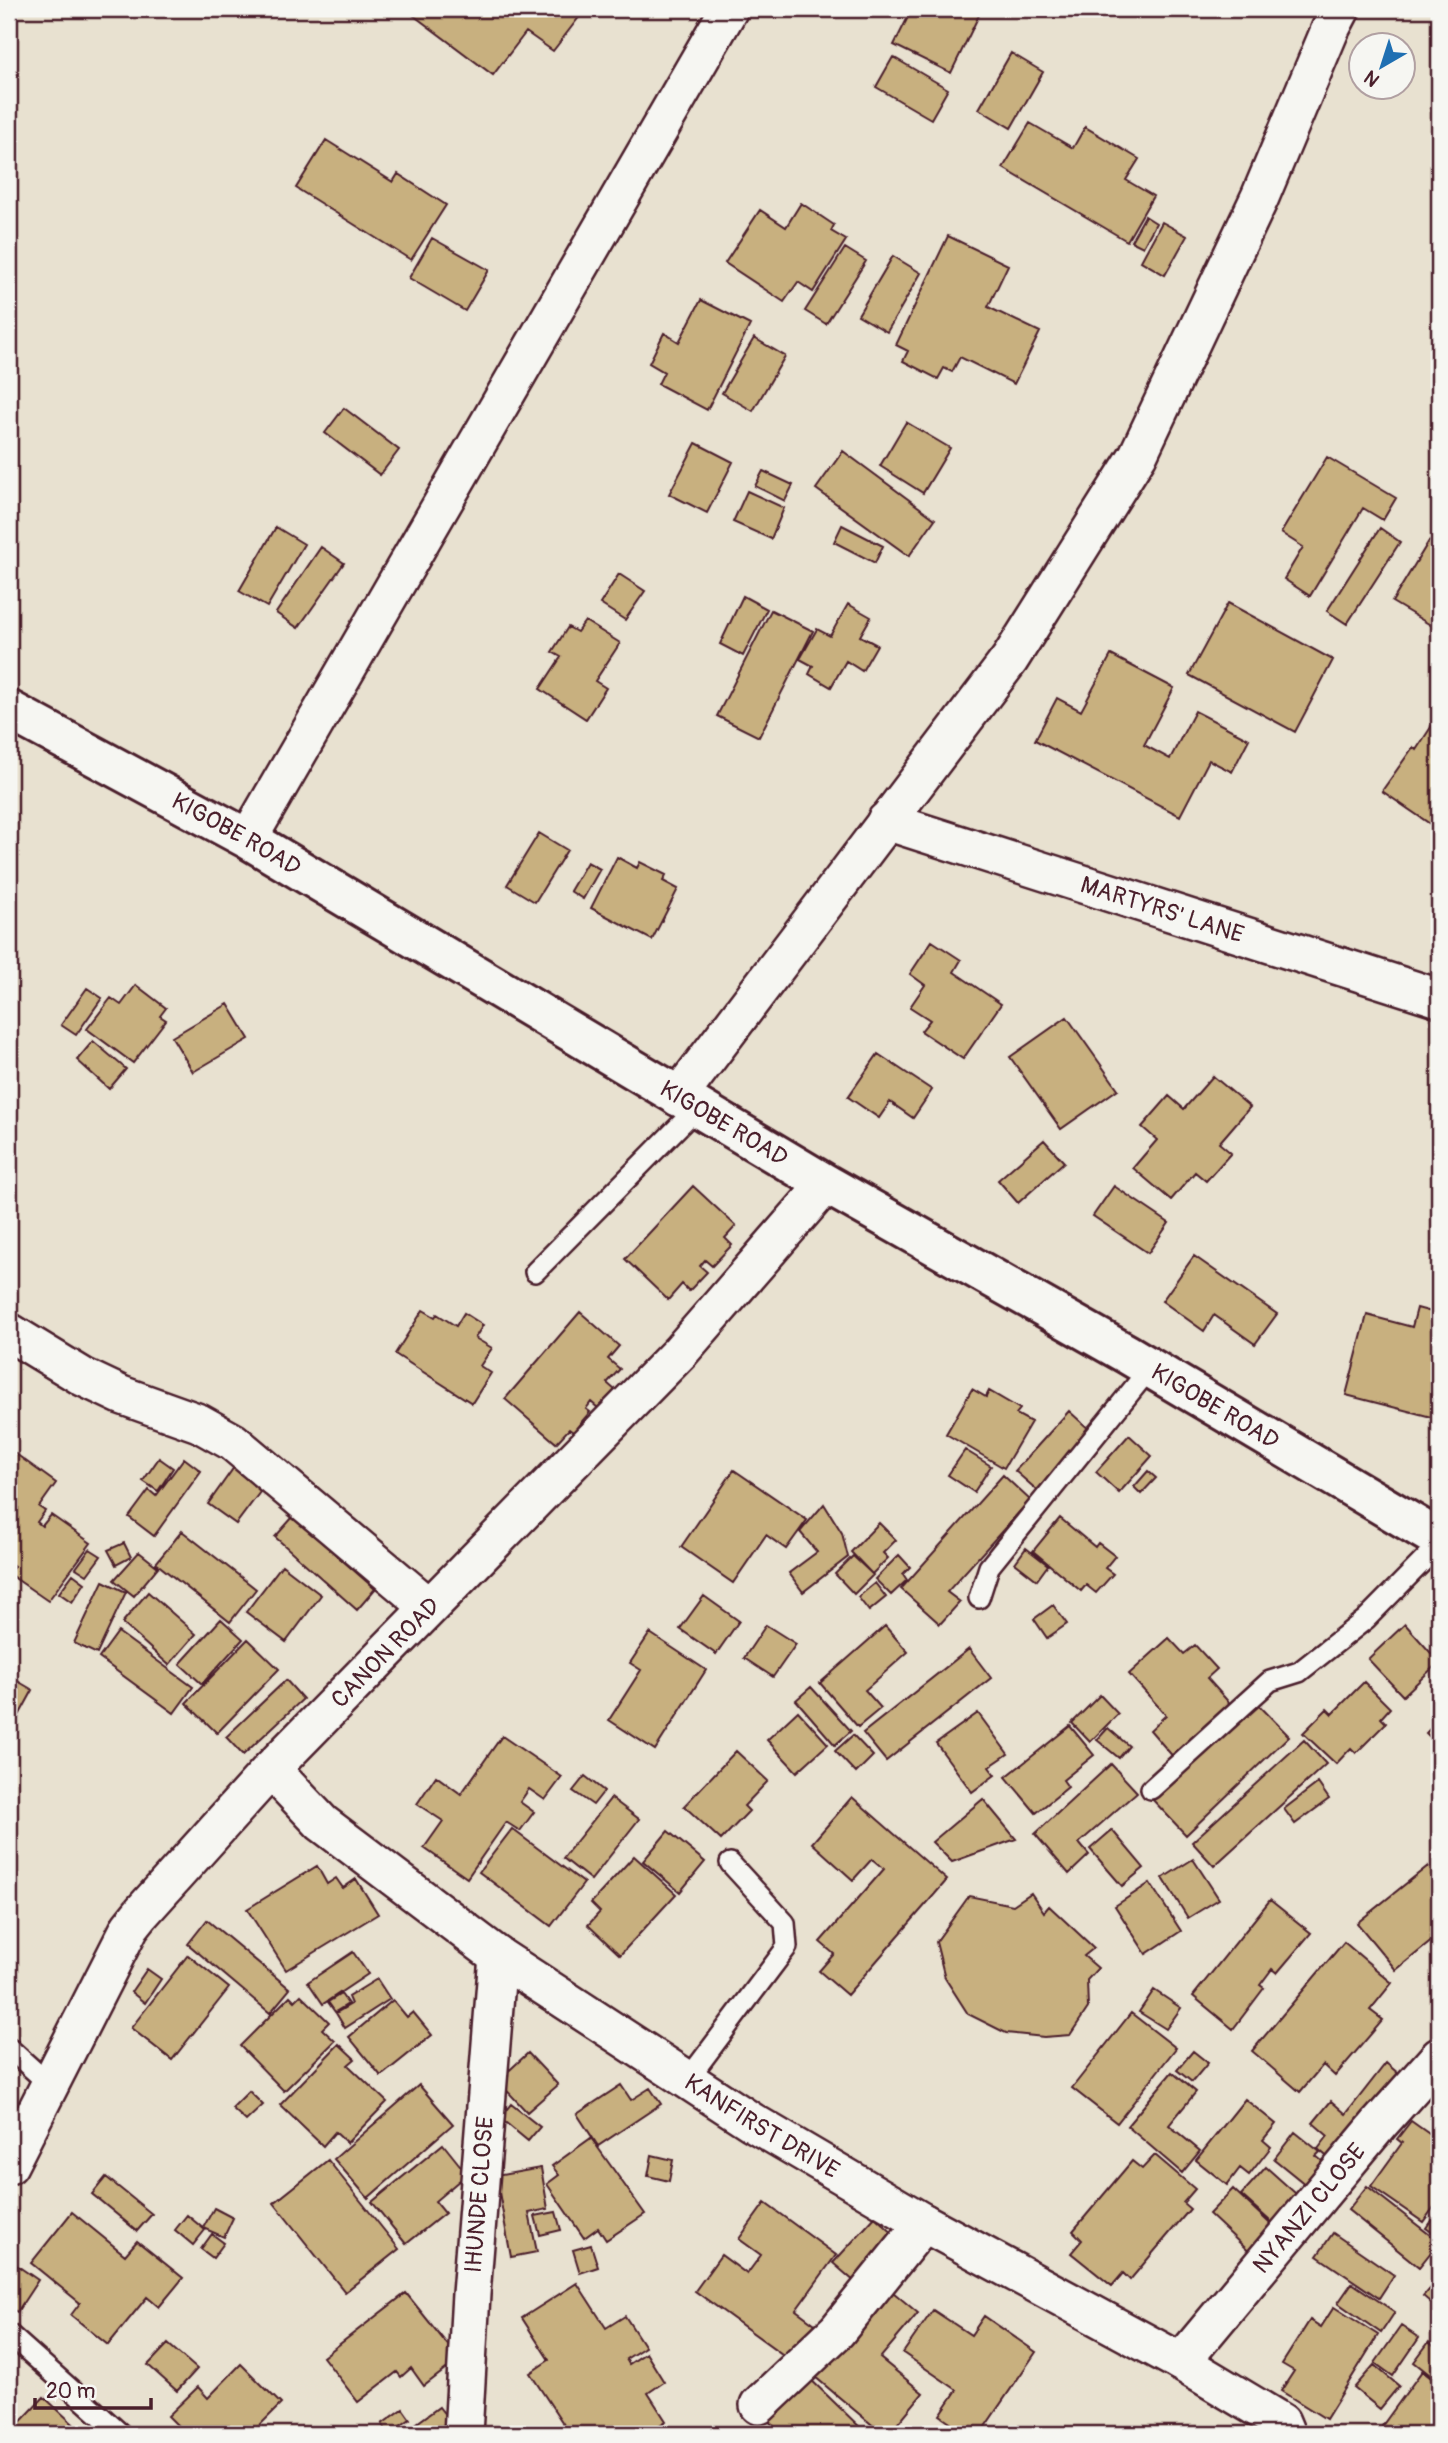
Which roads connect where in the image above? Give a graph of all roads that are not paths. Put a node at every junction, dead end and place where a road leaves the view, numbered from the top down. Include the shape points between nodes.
1 (729, 9) edge
2 (1341, 9) edge
3 (9, 709) edge
4 (886, 821) junction
5 (248, 839) junction
6 (1439, 998) edge
7 (688, 1102) junction
8 (827, 1184) junction
9 (535, 1272) dead end
10 (9, 1332) edge
11 (1150, 1368) junction
12 (1439, 1539) edge
13 (1439, 1545) edge
14 (979, 1598) dead end
15 (429, 1607) junction
16 (271, 1769) junction
17 (1151, 1789) dead end
18 (730, 1863) dead end
19 (498, 1956) junction
20 (9, 2048) edge
21 (1439, 2057) edge
22 (688, 2079) junction
23 (50, 2085) junction
24 (9, 2165) edge
25 (924, 2223) junction
26 (9, 2334) edge
27 (1181, 2362) junction
28 (759, 2405) dead end
29 (121, 2434) edge
30 (463, 2434) edge
31 (1286, 2434) edge

1 - 5 street
2 - 4 street via 1260,197 1138,455 1010,659
3 - 5 street, KIGOBE ROAD
4 - 6 street, MARTYRS' LANE
4 - 7 street
5 - 7 street, KIGOBE ROAD
7 - 8 street, KIGOBE ROAD
7 - 9 lane
8 - 11 street, KIGOBE ROAD
8 - 15 street, CANON ROAD via 680,1352
10 - 15 street via 83,1377 199,1423 233,1442
11 - 12 street, KIGOBE ROAD
11 - 14 lane via 989,1567
13 - 17 lane via 1366,1619 1299,1672 1270,1681
15 - 16 street, CANON ROAD
16 - 19 street, KANFIRST DRIVE via 322,1823
16 - 23 street, CANON ROAD via 130,1927
18 - 22 lane via 785,1923 787,1947
19 - 22 street, KANFIRST DRIVE
19 - 30 street, IHUNDE CLOSE
20 - 23 lane
21 - 27 street, NYANZI CLOSE
22 - 25 street, KANFIRST DRIVE
23 - 24 street, CANON ROAD
25 - 27 street, KANFIRST DRIVE
25 - 28 street via 837,2331
26 - 29 lane
27 - 31 street, KANFIRST DRIVE via 1281,2422

